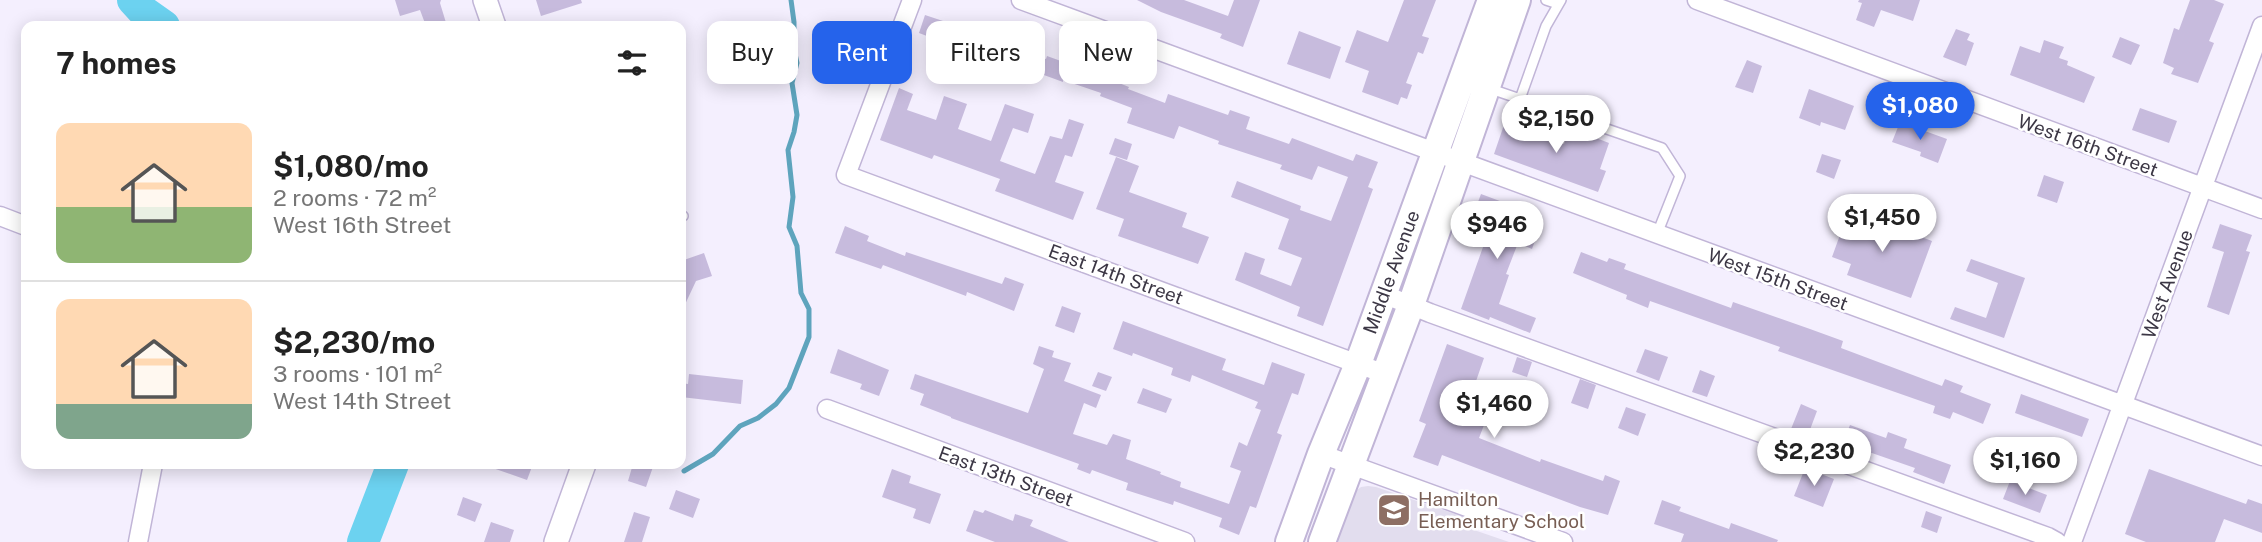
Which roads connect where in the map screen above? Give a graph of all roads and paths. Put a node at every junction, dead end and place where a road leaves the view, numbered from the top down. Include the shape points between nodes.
1 (485, 0) edge
2 (912, 0) edge
3 (1021, 0) edge
4 (1491, 0) edge
5 (1517, 0) edge
6 (1546, 0) edge
7 (1697, 0) edge
8 (1560, 2) edge
9 (492, 21) edge
10 (2262, 26) edge
11 (1487, 88) junction
12 (1520, 99) junction
13 (1435, 152) junction
14 (1461, 162) junction
15 (2202, 188) junction
16 (2262, 209) edge
17 (0, 216) edge
18 (21, 224) edge
19 (1657, 234) junction
20 (1383, 294) junction
21 (1411, 305) junction
22 (1358, 364) junction
23 (1385, 374) junction
24 (2122, 405) junction
25 (828, 409) dead end
26 (1321, 454) junction
27 (2262, 456) edge
28 (1351, 465) junction
29 (152, 469) edge
30 (582, 469) edge
31 (138, 542) edge
32 (556, 542) edge
33 (1185, 542) edge
34 (1289, 542) edge
35 (1322, 542) edge
36 (1563, 542) edge
37 (2057, 542) edge
38 (2072, 542) edge

1 - 9 street
2 - 22 street, East 14th Street via 846,175
3 - 13 street, West 15th Street
4 - 13 main road, Middle Avenue
5 - 11 main road, Middle Avenue
6 - 8 lane
7 - 15 street, West 16th Street
8 - 12 lane via 1546,26
10 - 15 street, West Avenue
11 - 12 lane
11 - 14 main road, Middle Avenue
12 - 19 lane via 1662,148 1680,176
13 - 14 street, West 15th Street
13 - 20 main road, Middle Avenue
14 - 19 street, West 15th Street
14 - 21 main road, Middle Avenue
15 - 16 street, West 16th Street
15 - 24 street, West Avenue
17 - 18 street
19 - 24 street, West 15th Street
20 - 21 street
20 - 22 main road, Middle Avenue
21 - 23 main road, Middle Avenue
21 - 37 street
22 - 23 street, East 14th Street
22 - 26 main road, Middle Avenue
23 - 28 main road, Middle Avenue
24 - 27 street, West 15th Street
24 - 38 street, West Avenue
25 - 33 street, East 13th Street
26 - 28 street
26 - 34 main road, Middle Avenue
28 - 35 main road, Middle Avenue
28 - 36 street
29 - 31 street
30 - 32 street

